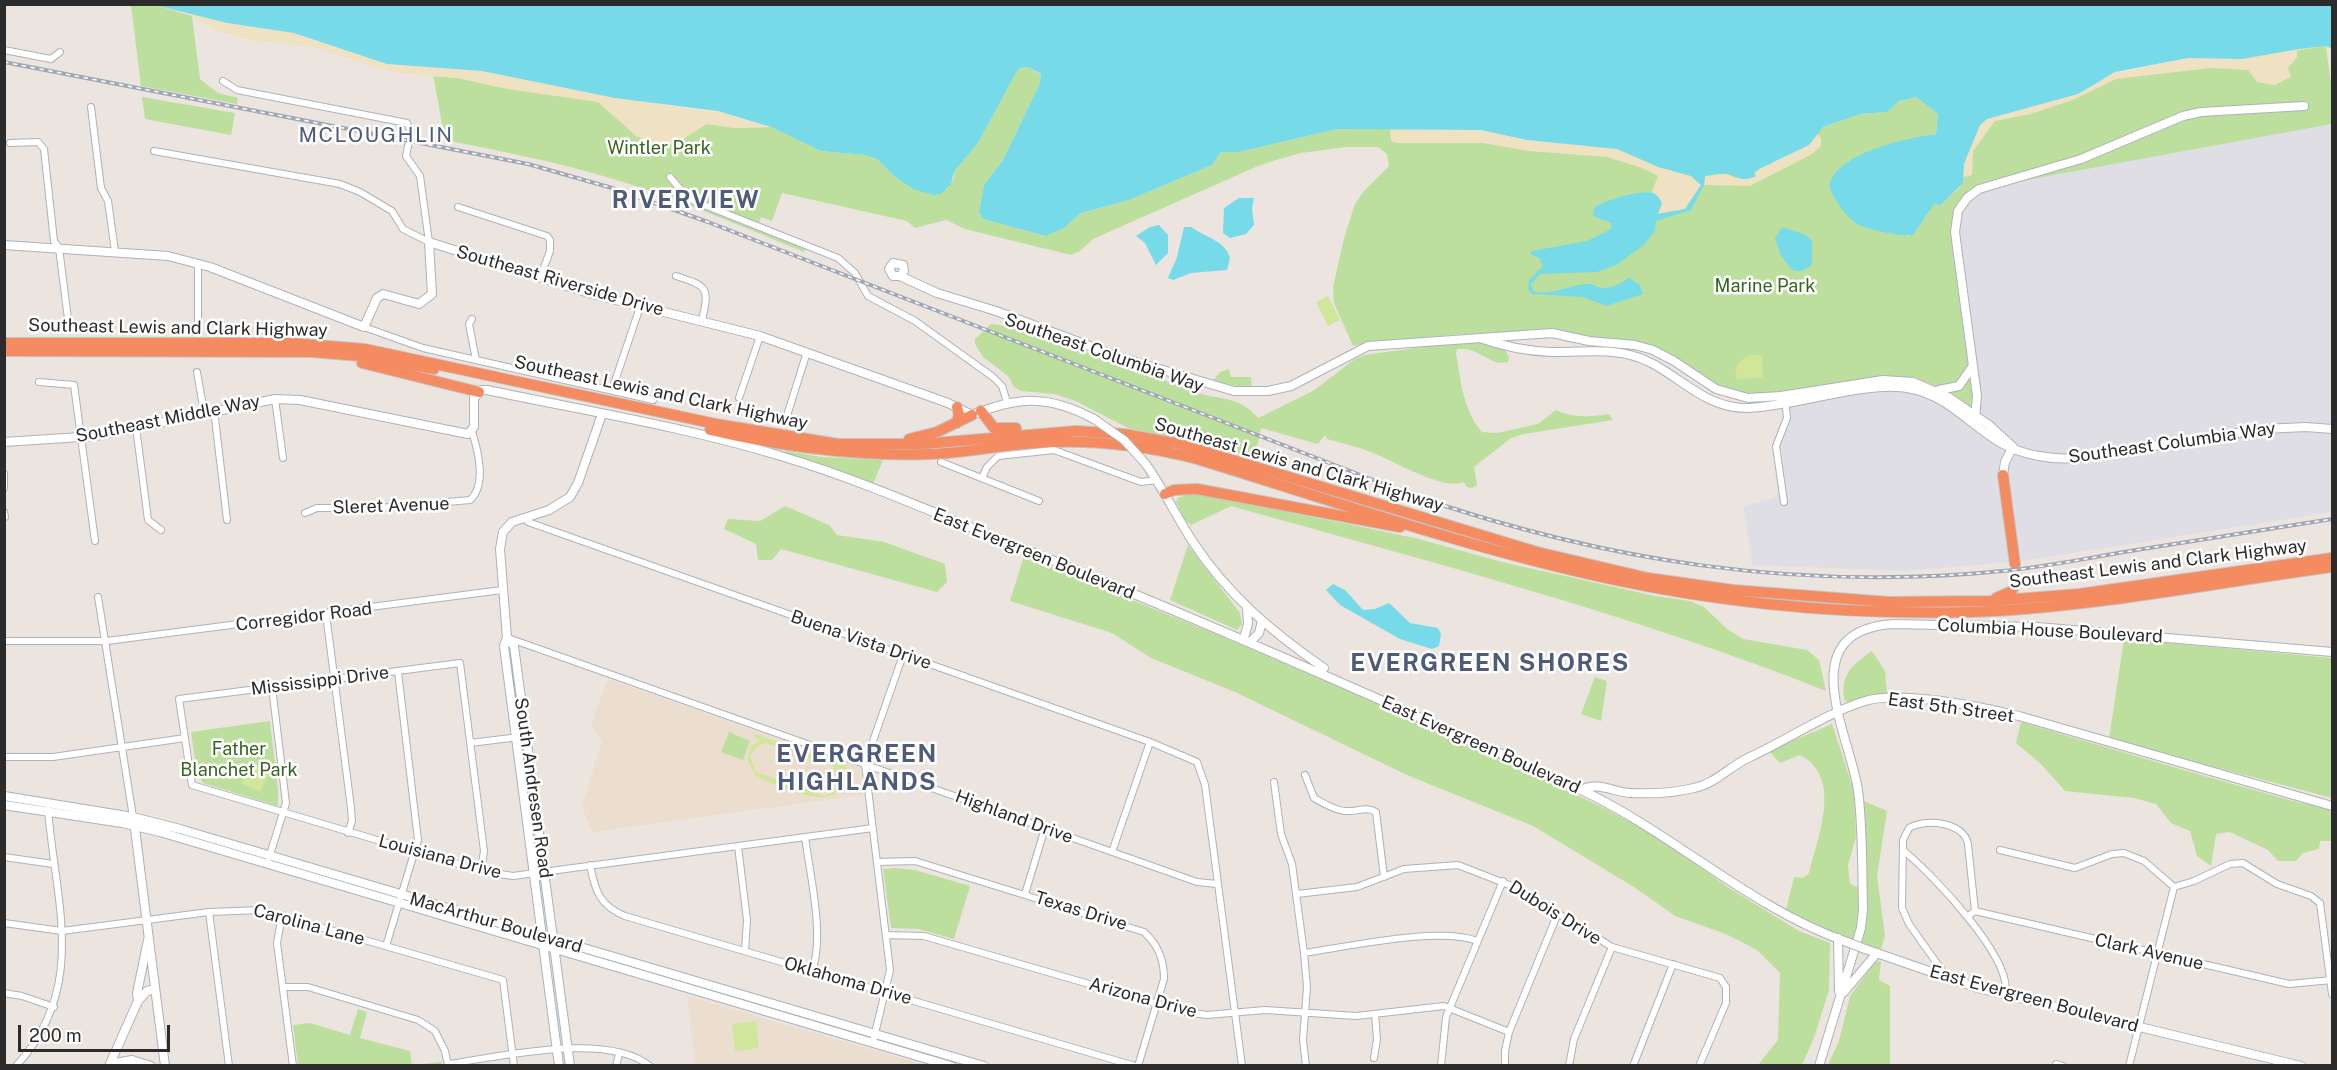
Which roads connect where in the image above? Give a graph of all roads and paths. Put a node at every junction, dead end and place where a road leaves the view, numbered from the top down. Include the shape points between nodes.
1 (4, 50) edge
2 (60, 52) dead end
3 (223, 81) dead end
4 (2304, 106) dead end
5 (91, 107) dead end
6 (10, 143) dead end
7 (154, 151) dead end
8 (670, 177) dead end
9 (458, 207) dead end
10 (429, 242) junction
11 (4, 245) edge
12 (59, 248) junction
13 (115, 250) junction
14 (198, 263) junction
15 (676, 276) dead end
16 (900, 276) dead end
17 (540, 278) junction
18 (640, 307) junction
19 (68, 319) dead end
20 (472, 319) dead end
21 (702, 320) junction
22 (198, 325) dead end
23 (364, 327) junction
24 (1535, 334) junction
25 (760, 336) junction
26 (1568, 336) junction
27 (1478, 337) junction
28 (4, 343) edge
29 (1535, 350) junction
30 (4, 351) edge
31 (1568, 351) junction
32 (312, 352) junction
33 (807, 352) junction
34 (476, 360) junction
35 (1973, 364) junction
36 (197, 372) dead end
37 (39, 382) dead end
38 (1852, 389) junction
39 (612, 390) junction
40 (1936, 390) junction
41 (479, 392) junction
42 (739, 398) dead end
43 (275, 399) junction
44 (1785, 399) junction
45 (653, 400) dead end
46 (1007, 402) junction
47 (957, 407) junction
48 (214, 410) junction
49 (204, 412) junction
50 (977, 413) junction
51 (602, 414) junction
52 (1975, 419) junction
53 (784, 422) dead end
54 (957, 423) junction
55 (136, 427) junction
56 (2332, 429) edge
57 (1076, 430) junction
58 (472, 431) junction
59 (82, 438) junction
60 (4, 442) edge
61 (838, 444) junction
62 (2013, 447) junction
63 (283, 458) dead end
64 (941, 462) dead end
65 (4, 474) edge
66 (2003, 475) joint
67 (982, 478) junction
68 (1157, 480) junction
69 (4, 488) edge
70 (1165, 494) junction
71 (1039, 501) dead end
72 (1784, 502) dead end
73 (4, 512) edge
74 (305, 513) dead end
75 (5, 517) edge
76 (525, 518) junction
77 (227, 520) dead end
78 (161, 530) dead end
79 (95, 542) dead end
80 (1486, 547) junction
81 (2332, 558) edge
82 (2015, 564) dead end
83 (2332, 567) edge
84 (2017, 578) dead end
85 (502, 590) junction
86 (98, 597) dead end
87 (1990, 602) junction
88 (1246, 608) junction
89 (327, 614) junction
90 (1262, 621) junction
91 (507, 638) junction
92 (1248, 639) junction
93 (4, 640) edge
94 (107, 641) junction
95 (2332, 652) edge
96 (903, 655) junction
97 (398, 672) junction
98 (1336, 678) junction
99 (334, 679) junction
100 (272, 687) junction
101 (1837, 712) junction
102 (521, 736) junction
103 (185, 738) junction
104 (1150, 742) junction
105 (470, 743) junction
106 (122, 746) junction
107 (4, 757) edge
108 (866, 764) junction
109 (1305, 775) dead end
110 (1274, 782) dead end
111 (1582, 790) junction
112 (4, 796) edge
113 (4, 805) edge
114 (2332, 806) edge
115 (48, 808) junction
116 (283, 814) junction
117 (134, 821) junction
118 (873, 828) junction
119 (1045, 828) junction
120 (348, 832) junction
121 (805, 837) junction
122 (738, 846) junction
123 (2000, 850) dead end
124 (1904, 851) junction
125 (415, 852) junction
126 (1112, 852) junction
127 (4, 857) edge
128 (269, 860) junction
129 (877, 862) junction
130 (53, 864) junction
131 (590, 865) junction
132 (481, 872) junction
133 (539, 872) junction
134 (1384, 877) junction
135 (1503, 881) junction
136 (1217, 884) junction
137 (2174, 887) junction
138 (1025, 894) junction
139 (1297, 894) junction
140 (400, 899) junction
141 (1975, 911) junction
142 (209, 912) junction
143 (1558, 913) junction
144 (282, 915) junction
145 (1967, 916) junction
146 (147, 920) junction
147 (4, 923) edge
148 (62, 931) junction
149 (887, 935) junction
150 (149, 937) junction
151 (1838, 938) junction
152 (1477, 941) junction
153 (544, 942) junction
154 (555, 945) junction
155 (386, 946) junction
156 (1612, 947) junction
157 (745, 951) junction
158 (1304, 953) junction
159 (1877, 953) junction
160 (2157, 955) junction
161 (1673, 964) junction
162 (812, 971) junction
163 (1940, 975) junction
164 (2332, 980) edge
165 (283, 987) junction
166 (155, 989) junction
167 (887, 992) junction
168 (4, 993) edge
169 (2005, 994) junction
170 (2332, 994) edge
171 (1840, 997) junction
172 (138, 1001) junction
173 (1158, 1004) junction
174 (54, 1007) junction
175 (1450, 1007) junction
176 (1235, 1012) junction
177 (1305, 1013) junction
178 (1375, 1014) junction
179 (2139, 1028) junction
180 (1509, 1032) junction
181 (874, 1038) junction
182 (568, 1048) junction
183 (558, 1049) junction
184 (513, 1054) junction
185 (619, 1054) junction
186 (1374, 1058) dead end
187 (2056, 1064) dead end
188 (16, 1065) edge
189 (110, 1065) edge
190 (152, 1065) edge
191 (165, 1065) edge
192 (229, 1065) edge
193 (293, 1065) edge
194 (448, 1065) edge
195 (514, 1065) edge
196 (559, 1065) edge
197 (570, 1065) edge
198 (615, 1065) edge
199 (650, 1065) edge
200 (951, 1065) edge
201 (984, 1065) edge
202 (1137, 1065) edge
203 (1242, 1065) edge
204 (1306, 1065) edge
205 (1441, 1065) edge
206 (1505, 1065) edge
207 (1569, 1065) edge
208 (1633, 1065) edge
209 (1700, 1065) edge
210 (1819, 1065) edge
211 (2063, 1065) edge
212 (2129, 1065) edge
213 (2301, 1065) edge

1 - 2 street via 51,59
3 - 10 street via 237,90 403,122 411,131 406,156 420,176
4 - 35 street via 2183,116 2090,156 2009,179 1973,194 1958,210 1954,224
5 - 13 street via 101,188 110,207
6 - 12 street via 38,142 44,149 54,241
7 - 10 street, Southeast Riverside Drive via 340,184 392,211 403,228
8 - 46 street via 694,201 838,258 855,273 868,296 915,321 999,382
9 - 17 street via 547,236 550,251
10 - 17 street, Southeast Riverside Drive
10 - 23 street via 432,294 419,304 383,294
11 - 12 street
12 - 13 street
12 - 19 street
13 - 14 street
14 - 22 street
14 - 23 street
15 - 21 street via 705,290
16 - 27 street, Southeast Columbia Way via 1119,357 1242,392 1291,386 1325,371 1361,348
17 - 18 street, Southeast Riverside Drive
18 - 21 street, Southeast Riverside Drive
18 - 39 street
20 - 34 street
21 - 25 street, Southeast Riverside Drive
23 - 34 street via 394,339
24 - 26 street, Southeast Columbia Way
24 - 27 street, Southeast Columbia Way
24 - 29 street
25 - 33 street, Southeast Riverside Drive
25 - 42 street
26 - 31 street
26 - 44 street, Southeast Columbia Way via 1653,350 1730,395
27 - 29 street, Southeast Columbia Way
28 - 61 highway, Southeast Lewis and Clark Highway via 291,343 365,349 716,424
29 - 31 street, Southeast Columbia Way
30 - 32 highway, Southeast Lewis and Clark Highway
31 - 44 street, Southeast Columbia Way via 1601,350 1638,357 1717,403 1746,408
32 - 41 highway
32 - 80 highway, Southeast Lewis and Clark Highway via 424,367 757,441 824,451 934,454 1075,441 1141,446 1197,459
33 - 47 street, Southeast Riverside Drive
33 - 53 street
34 - 39 street
35 - 40 street via 1959,387
35 - 52 street
36 - 49 street
37 - 59 street via 74,385
38 - 40 street, Southeast Columbia Way via 1900,380
38 - 44 street, Southeast Columbia Way
38 - 52 street, Southeast Columbia Way via 1913,389
39 - 45 street
40 - 52 street, Southeast Columbia Way
41 - 51 street, East Evergreen Boulevard via 487,390
41 - 58 street, Sleret Avenue via 473,400
43 - 48 street, Southeast Middle Way
43 - 58 street, Southeast Middle Way via 300,400 464,433
43 - 63 street
44 - 72 street via 1786,426 1776,446
46 - 50 street
46 - 68 street, bridge via 1046,401 1094,419 1124,440
47 - 50 street, Southeast Riverside Drive
47 - 54 highway
48 - 49 street, Southeast Middle Way
48 - 77 street
49 - 55 street, Southeast Middle Way
50 - 54 highway
50 - 57 highway via 993,428
51 - 76 street, South Andresen Road via 570,497
51 - 92 street, East Evergreen Boulevard via 811,465
52 - 62 street, Southeast Columbia Way
54 - 61 highway via 924,437
55 - 59 street, Southeast Middle Way
55 - 78 street via 148,520
56 - 62 street, Southeast Columbia Way via 2264,429 2076,458 2050,458
57 - 61 highway, Southeast Lewis and Clark Highway via 922,444
57 - 87 highway, Southeast Lewis and Clark Highway via 1180,444 1537,552 1648,578 1733,591 1849,600
58 - 74 street, Sleret Avenue via 480,486 470,500 380,508 317,508
59 - 60 street, Southeast Middle Way
59 - 79 street
62 - 66 street
64 - 67 street
65 - 69 street
66 - 82 highway
67 - 68 street via 998,456 1054,450 1141,482
67 - 71 street
68 - 70 street
70 - 80 highway via 1184,489 1212,491
70 - 88 street via 1201,554
73 - 75 street
76 - 85 street, South Andresen Road via 512,522 502,532
76 - 96 street, Buena Vista Drive
80 - 83 highway, Southeast Lewis and Clark Highway via 1582,573 1694,594 1898,611 1968,612 2051,606
81 - 87 highway, Southeast Lewis and Clark Highway via 2079,594
84 - 87 highway via 2012,591
85 - 89 street, Corregidor Road
85 - 91 street, South Andresen Road
86 - 94 street
88 - 90 street
88 - 92 street
89 - 94 street, Corregidor Road
89 - 99 street
90 - 92 street via 1259,633
90 - 98 street
91 - 102 street, South Andresen Road via 514,646
91 - 108 street, Highland Drive
92 - 98 street, East Evergreen Boulevard
93 - 94 street, Corregidor Road
94 - 106 street
95 - 101 street, Columbia House Boulevard via 2037,627 1882,625 1859,632 1838,655 1832,680
96 - 104 street, Buena Vista Drive
96 - 108 street
97 - 99 street, Mississippi Drive
97 - 105 street, Mississippi Drive via 460,663
97 - 125 street via 417,827
98 - 111 street, East Evergreen Boulevard
99 - 100 street, Mississippi Drive
99 - 120 street via 351,808
100 - 103 street, Mississippi Drive via 179,699
100 - 116 street via 285,794
101 - 111 street, East 5th Street via 1696,788 1630,793 1591,786
101 - 114 street, East 5th Street via 1867,700 1888,698 2006,713
101 - 171 street, Columbia House Boulevard via 1857,789 1863,909
102 - 105 street
102 - 133 street, South Andresen Road
103 - 106 street
103 - 116 street, Louisiana Drive via 192,785
104 - 126 street
104 - 136 street, Buena Vista Drive via 1197,762 1206,785
105 - 132 street via 484,851
106 - 107 street via 53,757
106 - 117 street
108 - 118 street
108 - 119 street, Highland Drive
109 - 134 street via 1314,798 1344,812 1370,809 1376,813
110 - 139 street via 1281,834
111 - 151 street, East Evergreen Boulevard via 1662,834 1736,885
112 - 115 street, MacArthur Boulevard
113 - 115 street, MacArthur Boulevard
115 - 117 street, MacArthur Boulevard
115 - 130 street
116 - 120 street, Louisiana Drive
116 - 128 street
117 - 128 street, MacArthur Boulevard
117 - 146 street
118 - 121 street, Louisiana Drive
118 - 129 street
119 - 126 street, Highland Drive
119 - 138 street
120 - 125 street, Louisiana Drive
121 - 122 street, Louisiana Drive
121 - 162 street via 818,935
122 - 131 street, Louisiana Drive
122 - 157 street via 748,932
123 - 137 street via 2074,868 2112,854 2124,854 2144,861
124 - 141 street via 1905,833 1917,823 1961,829 1968,844
124 - 145 street via 1934,877
124 - 163 street via 1902,908 1941,969
125 - 132 street, Louisiana Drive
125 - 140 street
126 - 136 street, Highland Drive via 1197,882
127 - 130 street
128 - 140 street, MacArthur Boulevard
129 - 138 street, Texas Drive via 915,861
129 - 149 street
130 - 148 street
131 - 133 street, Louisiana Drive
131 - 157 street, Oklahoma Drive via 598,896 614,911
132 - 133 street, Louisiana Drive via 503,876
133 - 153 street, South Andresen Road
133 - 154 street, South Andresen Road
134 - 135 street, Dubois Drive via 1404,869 1447,864
134 - 139 street, Dubois Drive via 1357,887
135 - 143 street, Dubois Drive
135 - 152 street
136 - 176 street
137 - 160 street
137 - 164 street via 2230,864 2243,863 2277,884 2311,896 2320,903
138 - 173 street, Texas Drive via 1144,932 1153,940 1164,965
139 - 158 street
140 - 153 street, MacArthur Boulevard
140 - 155 street
141 - 145 street
141 - 160 street, Clark Avenue
142 - 144 street, Carolina Lane via 242,909
142 - 146 street, Carolina Lane
142 - 192 street
143 - 156 street, Dubois Drive
143 - 180 street
144 - 155 street, Carolina Lane
144 - 165 street via 278,943
145 - 169 street via 2004,978
146 - 148 street, Carolina Lane
146 - 150 street
147 - 148 street, Carolina Lane
148 - 174 street via 61,983
149 - 167 street
149 - 173 street, Arizona Drive via 924,936
150 - 166 street
150 - 172 street
151 - 159 street, East Evergreen Boulevard, bridge
151 - 171 street
152 - 158 street via 1465,936 1440,935
152 - 175 street
153 - 154 street, MacArthur Boulevard
153 - 183 street, South Andresen Road
154 - 181 street, MacArthur Boulevard
154 - 182 street, South Andresen Road
155 - 184 street, Carolina Lane via 503,980
156 - 161 street, Dubois Drive
156 - 207 street via 1574,1039
157 - 162 street, Oklahoma Drive
158 - 177 street
159 - 163 street, East Evergreen Boulevard
159 - 171 street
160 - 164 street, Clark Avenue via 2289,984
160 - 179 street
161 - 208 street
161 - 209 street, Dubois Drive via 1711,974 1726,987 1726,1003
162 - 167 street, Oklahoma Drive
163 - 169 street, East Evergreen Boulevard
164 - 170 street
165 - 193 street
165 - 194 street via 308,987 418,1020 435,1031
166 - 172 street
166 - 191 street
167 - 181 street
167 - 202 street, Oklahoma Drive
168 - 174 street
169 - 179 street, East Evergreen Boulevard
171 - 210 street, Columbia House Boulevard
172 - 189 street
173 - 176 street, Arizona Drive via 1207,1015
173 - 202 street, Texas Drive
174 - 188 street via 37,1042
175 - 178 street, Arizona Drive
175 - 180 street, Arizona Drive
175 - 205 street
176 - 177 street, Arizona Drive
176 - 203 street
177 - 178 street, Arizona Drive
177 - 204 street
178 - 186 street
179 - 212 street
179 - 213 street, East Evergreen Boulevard
180 - 206 street
181 - 200 street, MacArthur Boulevard
181 - 201 street, MacArthur Boulevard
182 - 183 street
182 - 185 street via 593,1047
182 - 197 street, South Andresen Road
183 - 184 street
183 - 196 street, South Andresen Road
184 - 194 street
184 - 195 street
185 - 198 street
185 - 199 street
187 - 211 street
189 - 190 street via 132,1060

